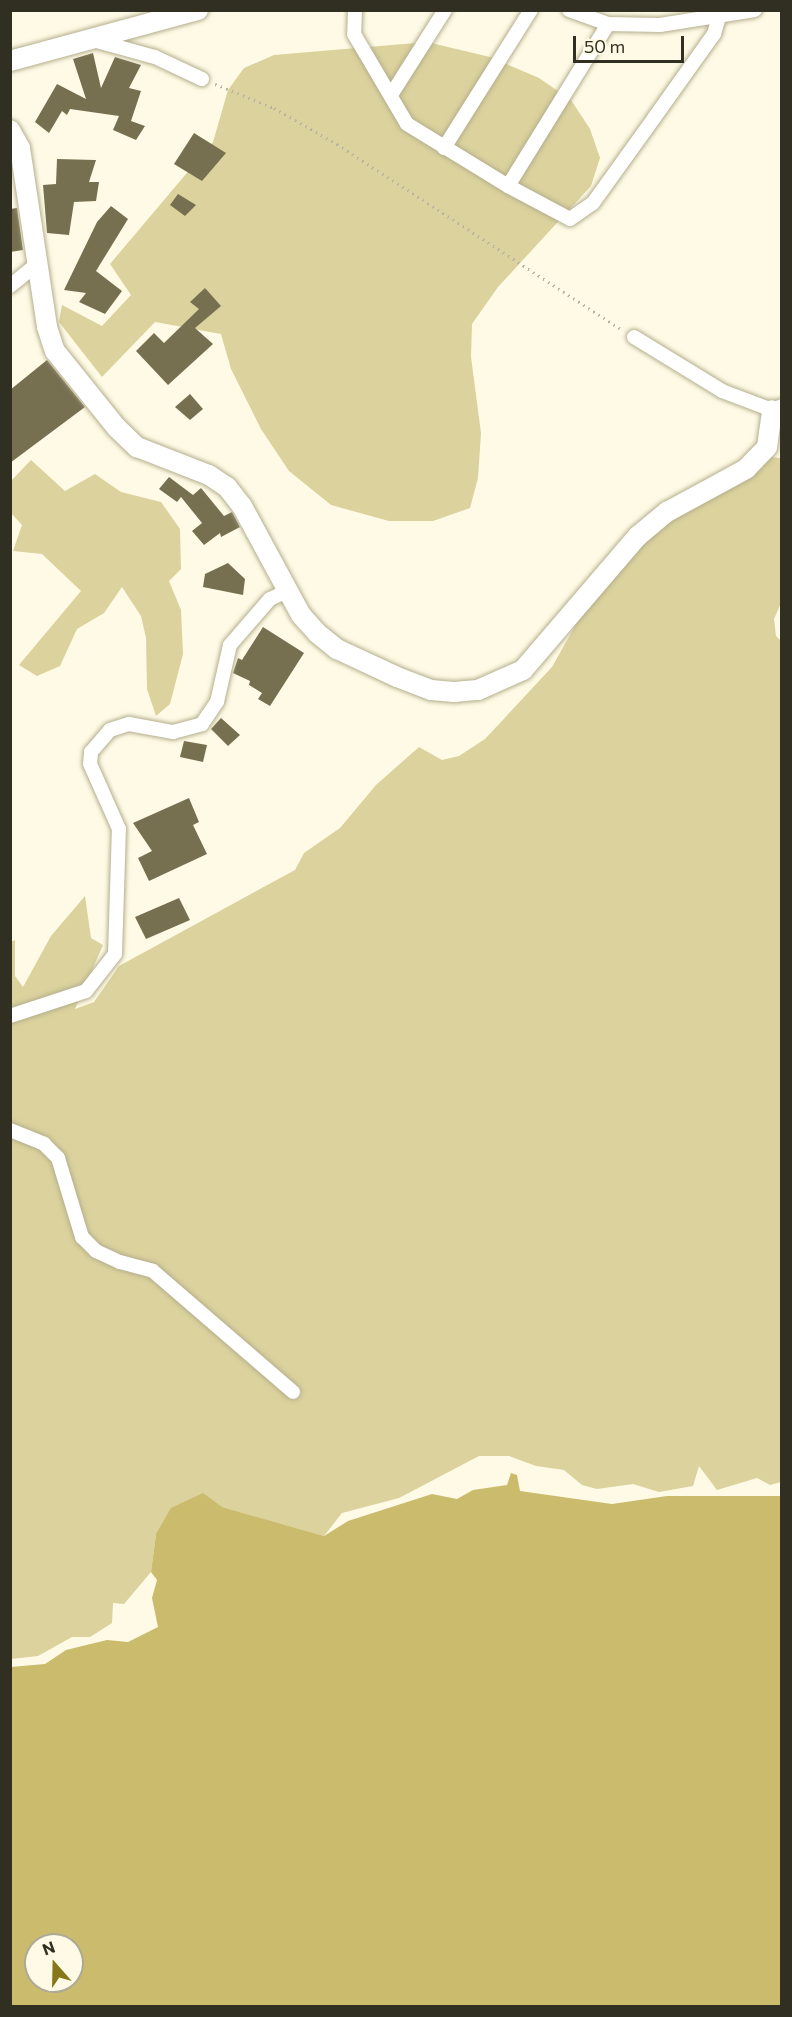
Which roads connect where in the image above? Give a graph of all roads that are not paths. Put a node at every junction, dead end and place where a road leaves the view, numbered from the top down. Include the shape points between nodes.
1 (198, 10) edge
2 (355, 10) edge
3 (446, 10) edge
4 (531, 10) edge
5 (569, 10) edge
6 (755, 10) edge
7 (721, 14) edge
8 (608, 24) junction
9 (91, 39) junction
10 (10, 61) edge
11 (202, 79) road end
12 (391, 95) junction
13 (10, 130) edge
14 (444, 148) junction
15 (508, 186) junction
16 (36, 265) junction
17 (10, 286) edge
18 (634, 337) road end
19 (777, 408) edge
20 (287, 591) junction
21 (10, 1016) edge
22 (10, 1130) edge
23 (293, 1392) dead end

1 - 9 street
2 - 12 street via 354,34
3 - 12 street
4 - 14 street
5 - 8 street
6 - 7 street
7 - 8 street via 660,25
7 - 15 street via 714,34 592,202 570,219
8 - 15 street
9 - 10 street
9 - 11 street via 155,57
12 - 14 street via 407,124
13 - 16 street via 20,148
14 - 15 street
16 - 17 street
16 - 20 street via 55,351 137,447 210,475 227,487 242,506
18 - 19 street via 722,391
19 - 20 street via 767,447 746,469 667,512 638,536 537,657 507,679 478,690 431,690 337,649 301,615
20 - 21 street via 270,598 230,645 217,702 202,724 173,732 129,724 110,730 91,752 90,764 119,829 115,954 86,991
22 - 23 street via 44,1144 58,1158 82,1237 96,1251 120,1263 153,1271

